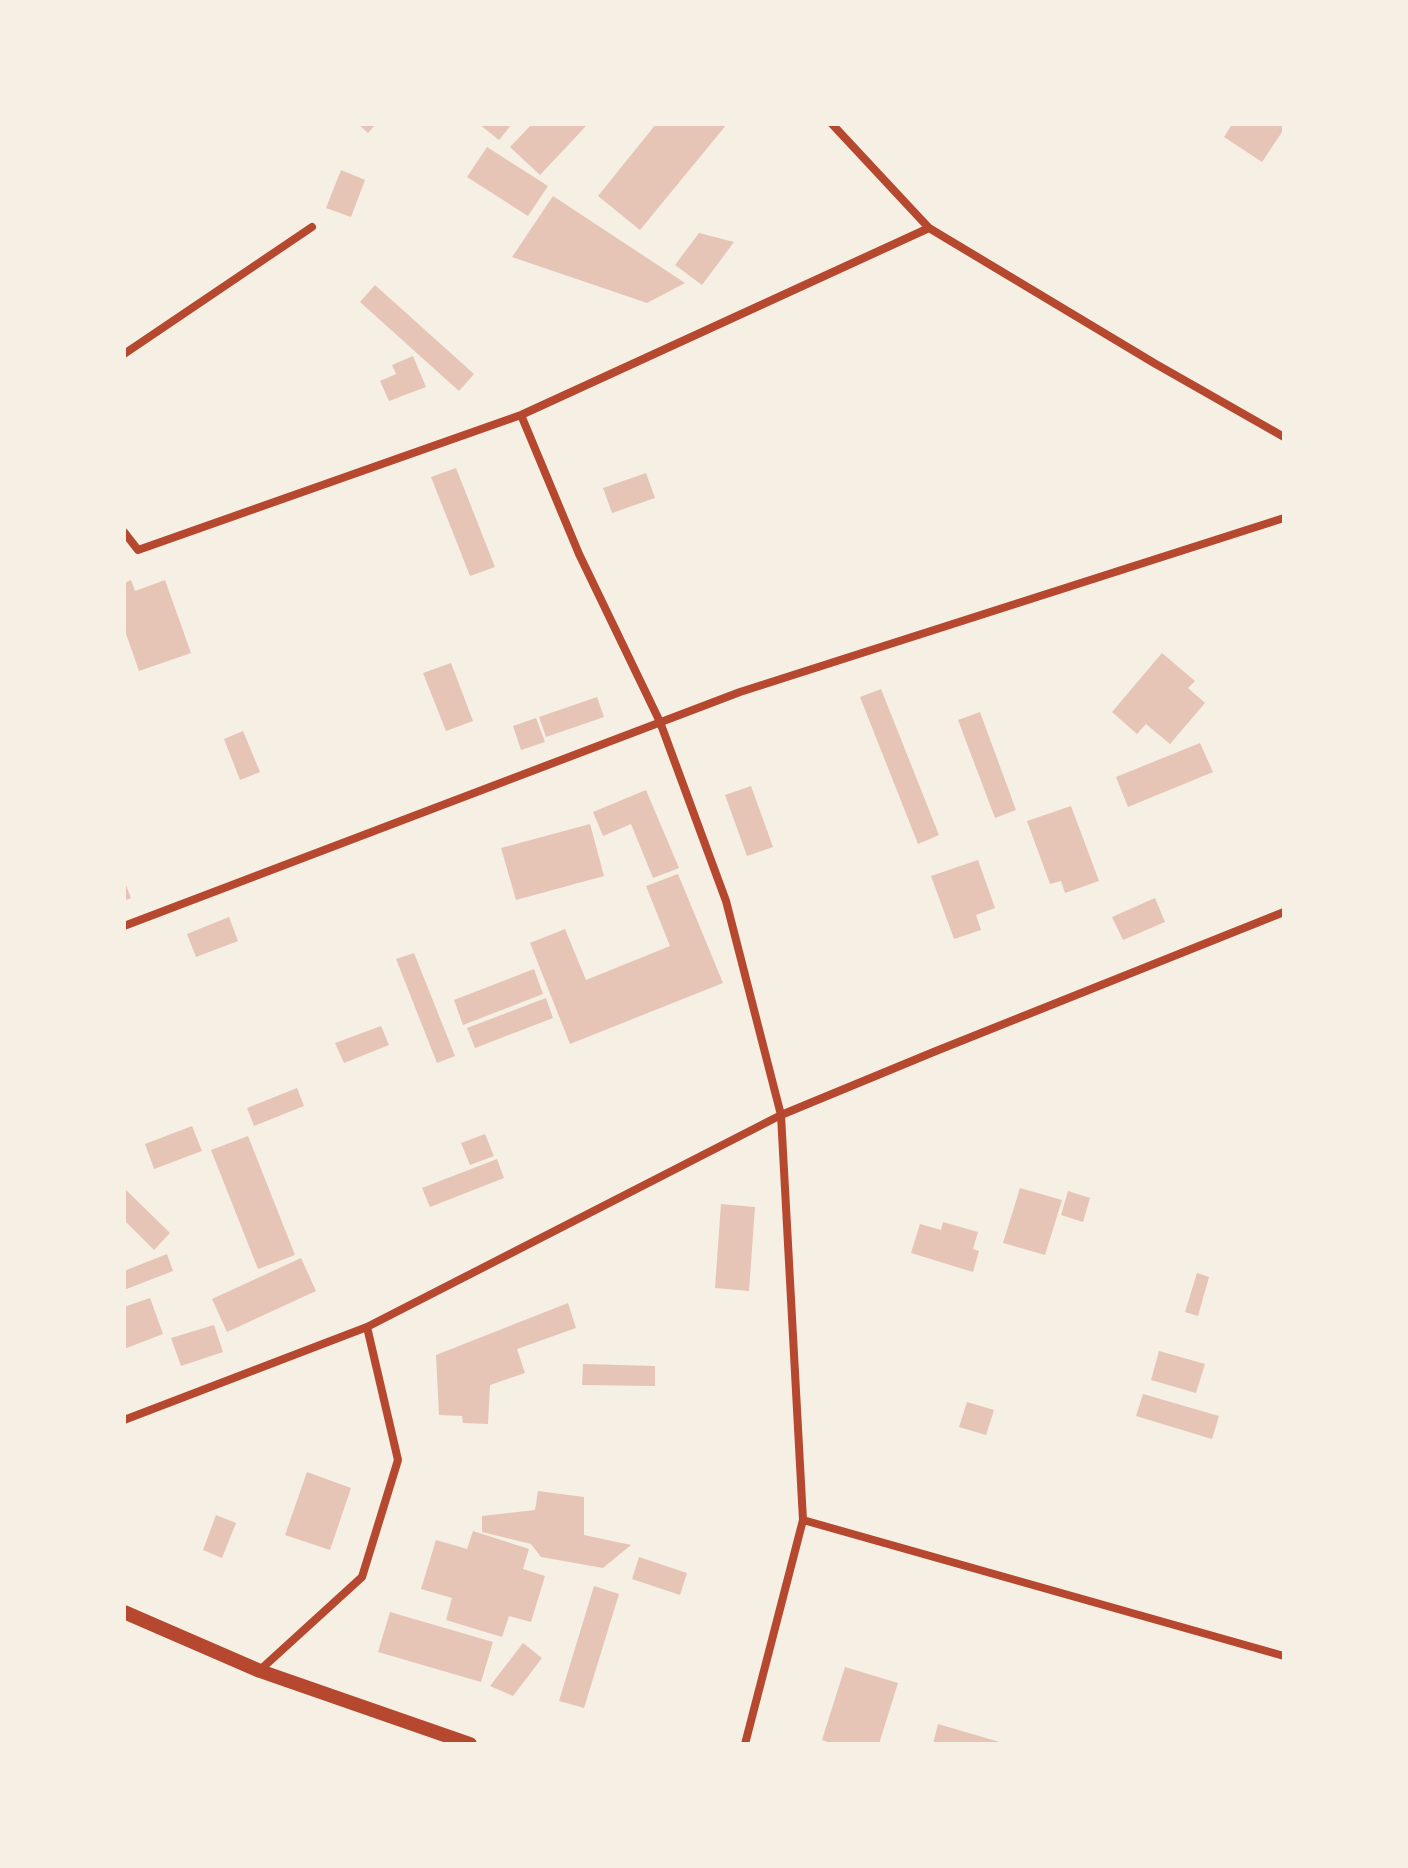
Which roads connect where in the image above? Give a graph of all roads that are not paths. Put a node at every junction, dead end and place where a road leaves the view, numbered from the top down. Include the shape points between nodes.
1 (832, 124) edge
2 (843, 127) edge
3 (312, 227) dead end
4 (929, 228) junction
5 (124, 354) edge
6 (521, 415) junction
7 (1284, 437) edge
8 (1284, 518) edge
9 (124, 532) edge
10 (660, 722) junction
11 (1284, 912) edge
12 (124, 926) edge
13 (781, 1115) junction
14 (367, 1327) junction
15 (124, 1420) edge
16 (803, 1520) junction
17 (124, 1612) edge
18 (1284, 1656) edge
19 (260, 1671) junction
20 (470, 1744) edge
21 (745, 1744) edge

1 - 2 street
2 - 4 street
3 - 5 street
4 - 6 street
4 - 7 street
6 - 9 street via 138,550
6 - 10 street via 579,554
8 - 10 street
10 - 12 street
10 - 13 street via 726,901
11 - 13 street
13 - 14 street
13 - 16 street
14 - 15 street
14 - 19 street via 398,1460 362,1577
16 - 18 street
16 - 21 street
17 - 19 street
19 - 20 street

